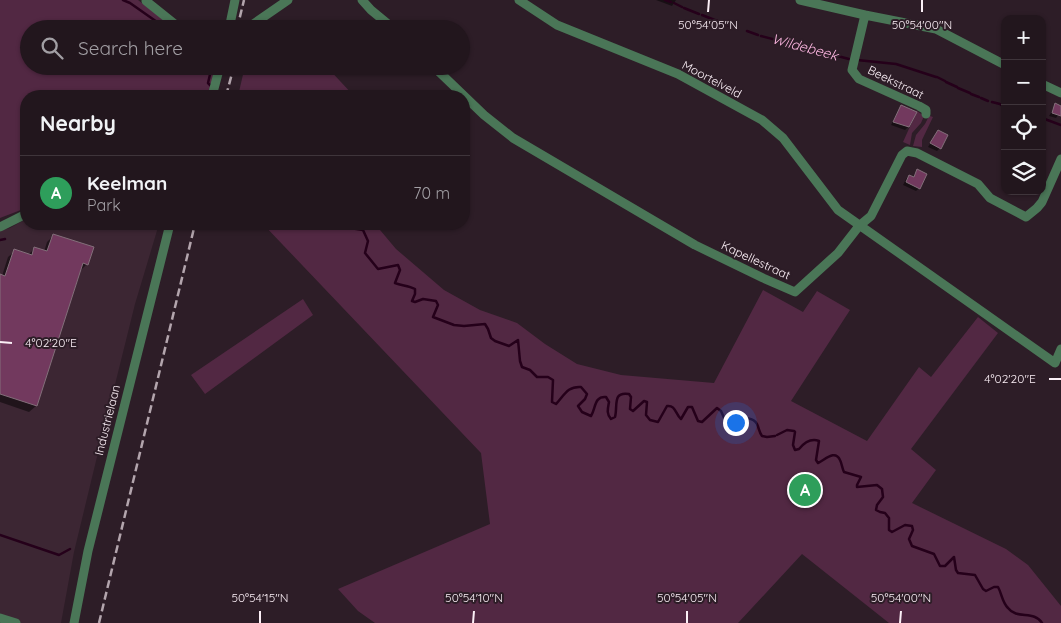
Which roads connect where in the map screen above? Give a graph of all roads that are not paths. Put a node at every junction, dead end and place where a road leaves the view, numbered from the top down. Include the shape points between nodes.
1 (235, 0) edge
2 (288, 0) edge
3 (362, 0) edge
4 (519, 0) edge
5 (800, 0) edge
6 (845, 0) edge
7 (146, 1) dead end
8 (840, 9) junction
9 (865, 15) junction
10 (170, 20) edge
11 (231, 20) edge
12 (259, 20) edge
13 (383, 20) edge
14 (1001, 63) edge
15 (218, 75) edge
16 (442, 75) edge
17 (1046, 86) edge
18 (214, 90) edge
19 (458, 90) edge
20 (1061, 93) edge
21 (470, 102) edge
22 (926, 114) dead end
23 (1061, 159) edge
24 (20, 217) edge
25 (859, 226) junction
26 (0, 227) edge
27 (168, 230) edge
28 (1061, 350) edge
29 (0, 618) edge
30 (16, 623) edge
31 (74, 623) edge

1 - 11 street
2 - 12 street
3 - 13 street
4 - 25 street, Moortelveld via 557,25 678,74 762,120 783,138 838,210
5 - 8 street
6 - 8 street
7 - 10 street
8 - 9 street
9 - 14 street via 936,29
9 - 22 street, Beekstraat via 852,70 859,79 919,106 926,110
15 - 18 street
16 - 19 street, Kapellestraat
17 - 20 street
21 - 25 street, Kapellestraat via 513,138 695,244 795,292 838,253
23 - 25 street via 1042,202 1026,217 990,198 978,184 917,153 907,152 902,155 871,216
24 - 26 street
25 - 28 street via 1055,363
27 - 31 street, Industrielaan via 88,551
29 - 30 street

